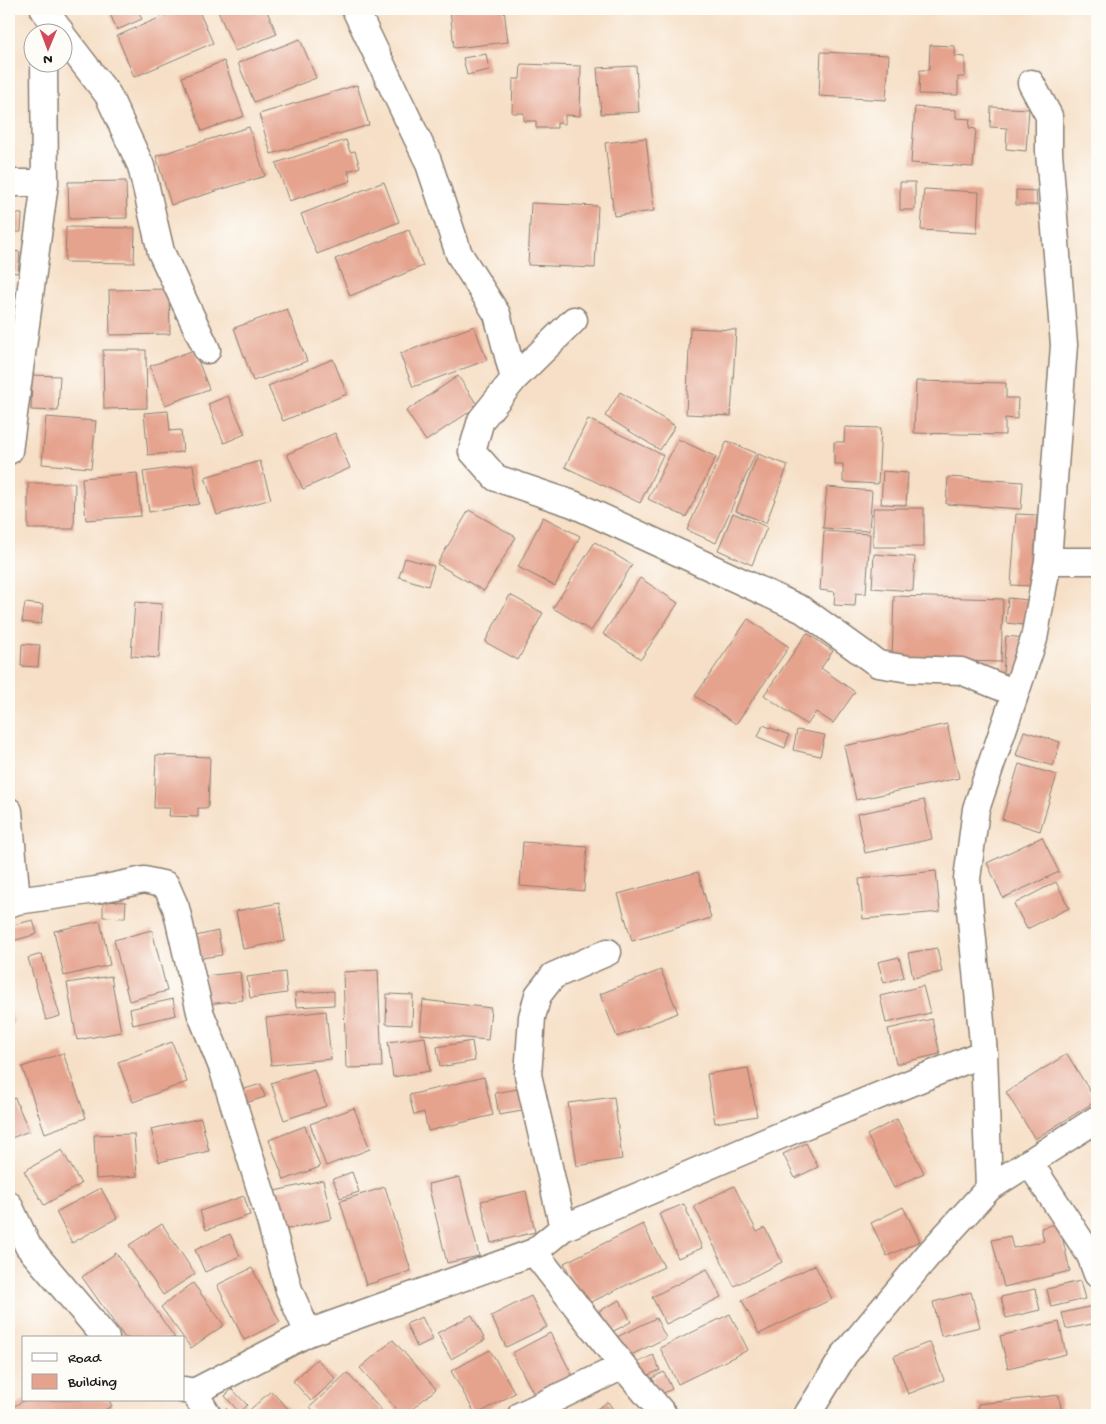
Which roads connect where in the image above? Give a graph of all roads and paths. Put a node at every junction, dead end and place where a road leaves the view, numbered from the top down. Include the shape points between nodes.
1 (356, 9) edge
2 (72, 47) edge
3 (44, 72) edge
4 (1031, 83) dead end
5 (9, 183) edge
6 (45, 183) junction
7 (574, 320) dead end
8 (207, 350) dead end
9 (514, 379) junction
10 (9, 452) edge
11 (1048, 561) junction
12 (1097, 561) edge
13 (1015, 693) junction
14 (9, 811) edge
15 (13, 903) edge
16 (608, 952) dead end
17 (984, 1053) junction
18 (1097, 1119) edge
19 (1029, 1162) junction
20 (989, 1188) junction
21 (9, 1206) edge
22 (564, 1228) junction
23 (534, 1252) junction
24 (1097, 1274) edge
25 (308, 1333) junction
26 (104, 1336) edge
27 (622, 1366) junction
28 (189, 1391) edge
29 (208, 1415) edge
30 (521, 1415) edge
31 (664, 1415) edge
32 (807, 1415) edge

1 - 9 street via 428,161 459,254 496,314
2 - 8 street via 108,96 141,166 161,252
3 - 6 street
4 - 11 street via 1049,116 1064,345
5 - 6 street
6 - 10 street
7 - 9 street
9 - 13 street via 481,420 472,451 496,478 573,504 803,610 878,664 961,671
11 - 12 street
11 - 13 street via 1034,638
13 - 17 street via 976,809 967,879
14 - 15 street
15 - 25 street via 144,880 166,885 176,908 200,1012 222,1067 289,1290
16 - 22 street via 553,976 538,994 532,1017 528,1075
17 - 20 street
17 - 22 street
18 - 19 street
19 - 20 street
19 - 24 street via 1090,1256
20 - 32 street via 845,1354
21 - 26 street via 28,1246
22 - 23 street
23 - 25 street
23 - 27 street
25 - 28 street
27 - 30 street
27 - 31 street
28 - 29 street

